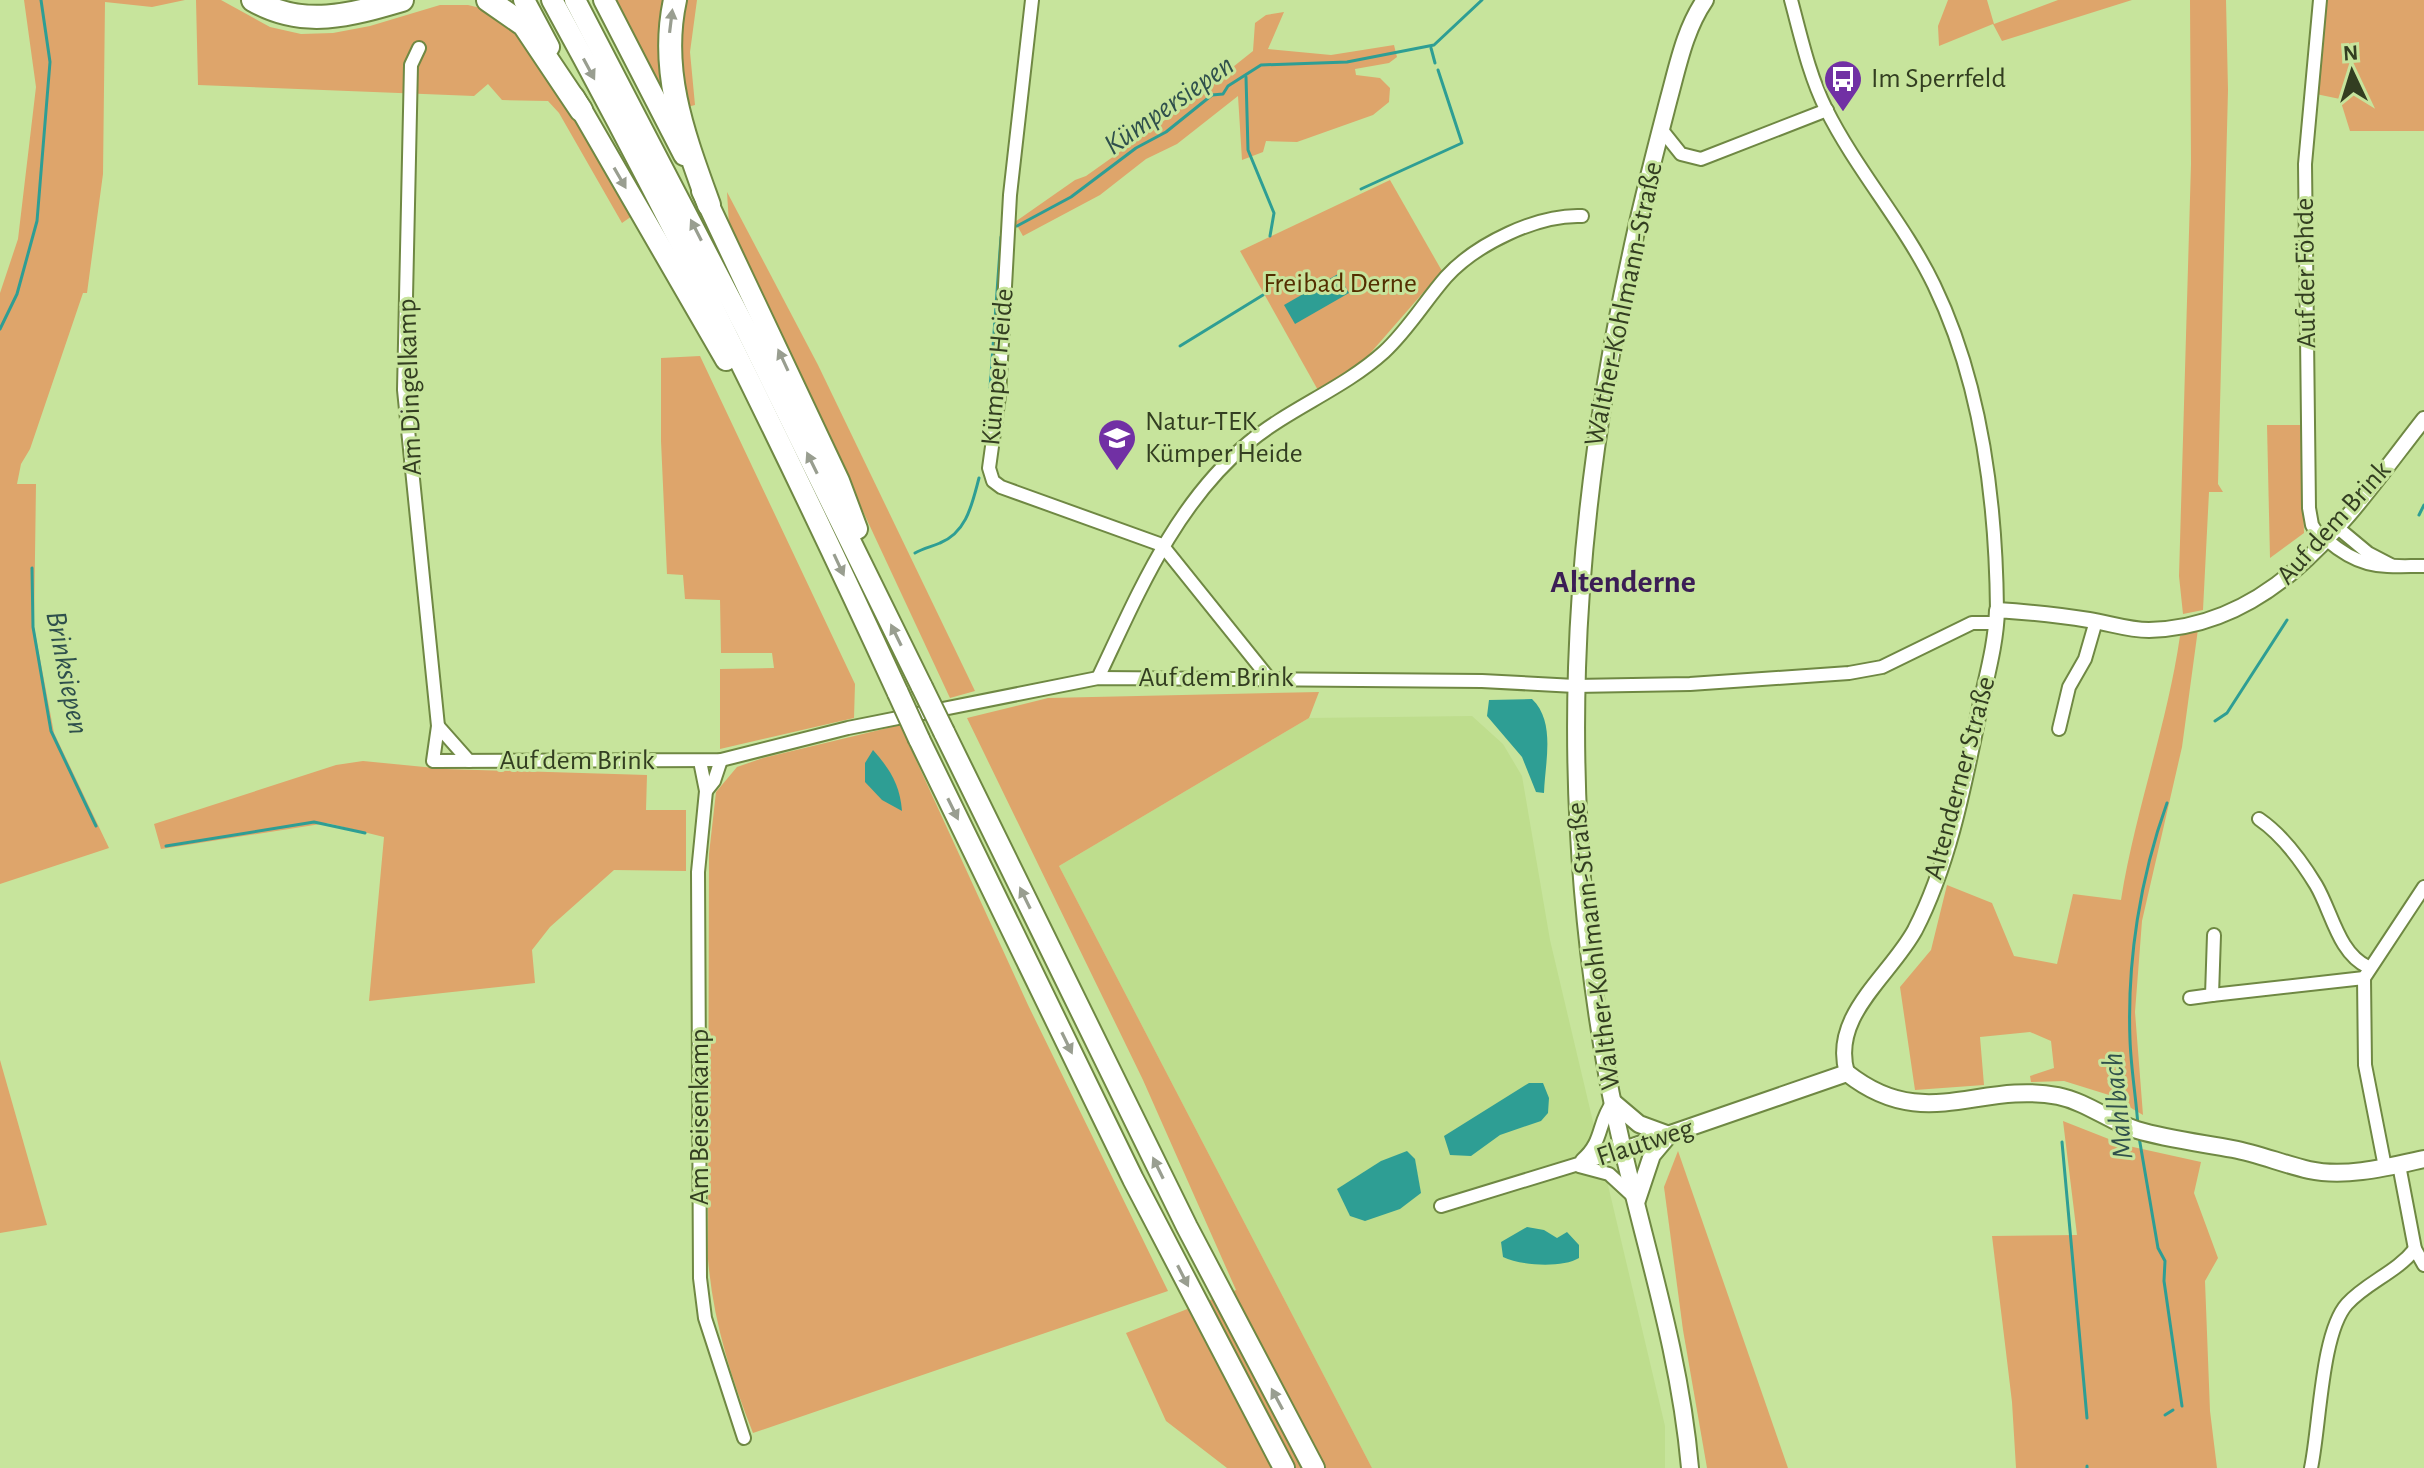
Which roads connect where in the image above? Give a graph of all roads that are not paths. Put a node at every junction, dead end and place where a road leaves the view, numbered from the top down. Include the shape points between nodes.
1 (253, 0) edge
2 (295, 0) edge
3 (349, 0) edge
4 (402, 0) edge
5 (488, 0) edge
6 (524, 0) edge
7 (552, 0) edge
8 (575, 0) edge
9 (604, 0) edge
10 (675, 0) edge
11 (1032, 0) edge
12 (1705, 0) edge
13 (1791, 0) edge
14 (2320, 0) edge
15 (419, 48) dead end
16 (581, 110) junction
17 (1827, 110) junction
18 (1661, 129) junction
19 (709, 205) junction
20 (1582, 216) dead end
21 (768, 419) junction
22 (2424, 419) edge
23 (2338, 528) junction
24 (2325, 542) junction
25 (1162, 545) junction
26 (2393, 566) junction
27 (2424, 566) edge
28 (871, 583) junction
29 (1997, 616) junction
30 (2096, 621) junction
31 (1268, 677) junction
32 (1098, 678) junction
33 (1575, 686) junction
34 (438, 726) junction
35 (2059, 729) dead end
36 (721, 760) junction
37 (433, 761) joint
38 (469, 761) junction
39 (700, 761) junction
40 (706, 791) junction
41 (2259, 819) dead end
42 (2424, 887) edge
43 (2214, 935) dead end
44 (2366, 973) junction
45 (2212, 995) junction
46 (2190, 998) dead end
47 (1847, 1073) junction
48 (1613, 1102) junction
49 (1669, 1135) junction
50 (1624, 1150) junction
51 (2424, 1159) edge
52 (1576, 1165) junction
53 (2392, 1166) junction
54 (1637, 1200) junction
55 (1441, 1206) dead end
56 (2417, 1244) edge
57 (2424, 1265) edge
58 (744, 1438) dead end
59 (1284, 1468) edge
60 (1314, 1468) edge
61 (1690, 1468) edge
62 (2311, 1468) edge

1 - 4 highway via 315,18 355,14
2 - 3 highway
5 - 16 highway via 524,25
6 - 16 highway
7 -> 21 highway
28 -> 8 highway
9 - 19 highway
19 -> 10 highway via 676,106 669,38
11 - 25 street, Kümper Heide via 1010,195 999,396 989,468 1001,487
12 - 18 main road, Walther-Kohlmann-Straße via 1691,27
13 - 17 street, Altenderner Straße
14 - 24 street, Auf der Föhde via 2305,164 2309,508 2312,525
15 - 34 street, Am Dingelkamp via 411,65 404,390
16 -> 21 highway via 705,327
17 - 18 street via 1701,159 1681,154
17 - 29 street, Altenderner Straße via 1917,253 1968,375 1983,451
18 - 33 main road, Walther-Kohlmann-Straße via 1614,329 1593,456 1579,581
28 -> 19 highway via 839,481
20 - 25 street via 1560,215 1474,254 1448,275 1371,364 1267,429 1229,460
21 -> 59 highway, bridge via 1133,1179
22 - 23 street, Auf dem Brink
23 - 24 street, Auf dem Brink
23 - 26 street
24 - 26 street via 2365,565
24 - 30 street, Auf dem Brink via 2273,589 2211,621 2141,629
25 - 31 street
25 - 32 street
26 - 27 street
60 -> 28 highway, bridge via 1187,1227
29 - 30 street, Auf dem Brink
29 - 33 street, Auf dem Brink via 1866,671
29 - 47 street, Altenderner Straße via 1966,771 1934,883 1915,930 1849,1024 1842,1053
30 - 35 street via 2085,659 2069,687
31 - 32 street, Auf dem Brink
31 - 33 street, Auf dem Brink
32 - 36 street, Auf dem Brink via 848,728
33 - 48 main road, Walther-Kohlmann-Straße via 1582,892
34 - 37 street, Am Dingelkamp
34 - 38 street
36 - 39 street, Auf dem Brink
36 - 40 street, Am Beisenkamp
37 - 38 street, Auf dem Brink
38 - 39 street, Auf dem Brink
39 - 40 street, Am Beisenkamp
40 - 58 street, Am Beisenkamp via 698,872 700,1278 705,1318
41 - 44 street via 2299,860
42 - 44 street
43 - 45 street
44 - 45 street
44 - 53 street via 2368,1092
45 - 46 street
47 - 49 main road, Flautweg
47 - 53 main road via 1868,1088 1918,1105 2048,1095 2088,1105 2134,1129 2257,1154 2311,1171
48 - 49 main road via 1639,1124
48 - 50 main road, Walther-Kohlmann-Straße
48 - 52 street via 1600,1140
49 - 50 main road, Flautweg
49 - 54 main road via 1652,1155
50 - 52 street, Flautweg
50 - 54 main road, Walther-Kohlmann-Straße
51 - 53 main road
52 - 54 street via 1609,1174
52 - 55 street, Flautweg
53 - 56 street
54 - 61 main road, Walther-Kohlmann-Straße via 1678,1369
56 - 57 street
56 - 62 street via 2402,1266 2353,1297 2336,1319

